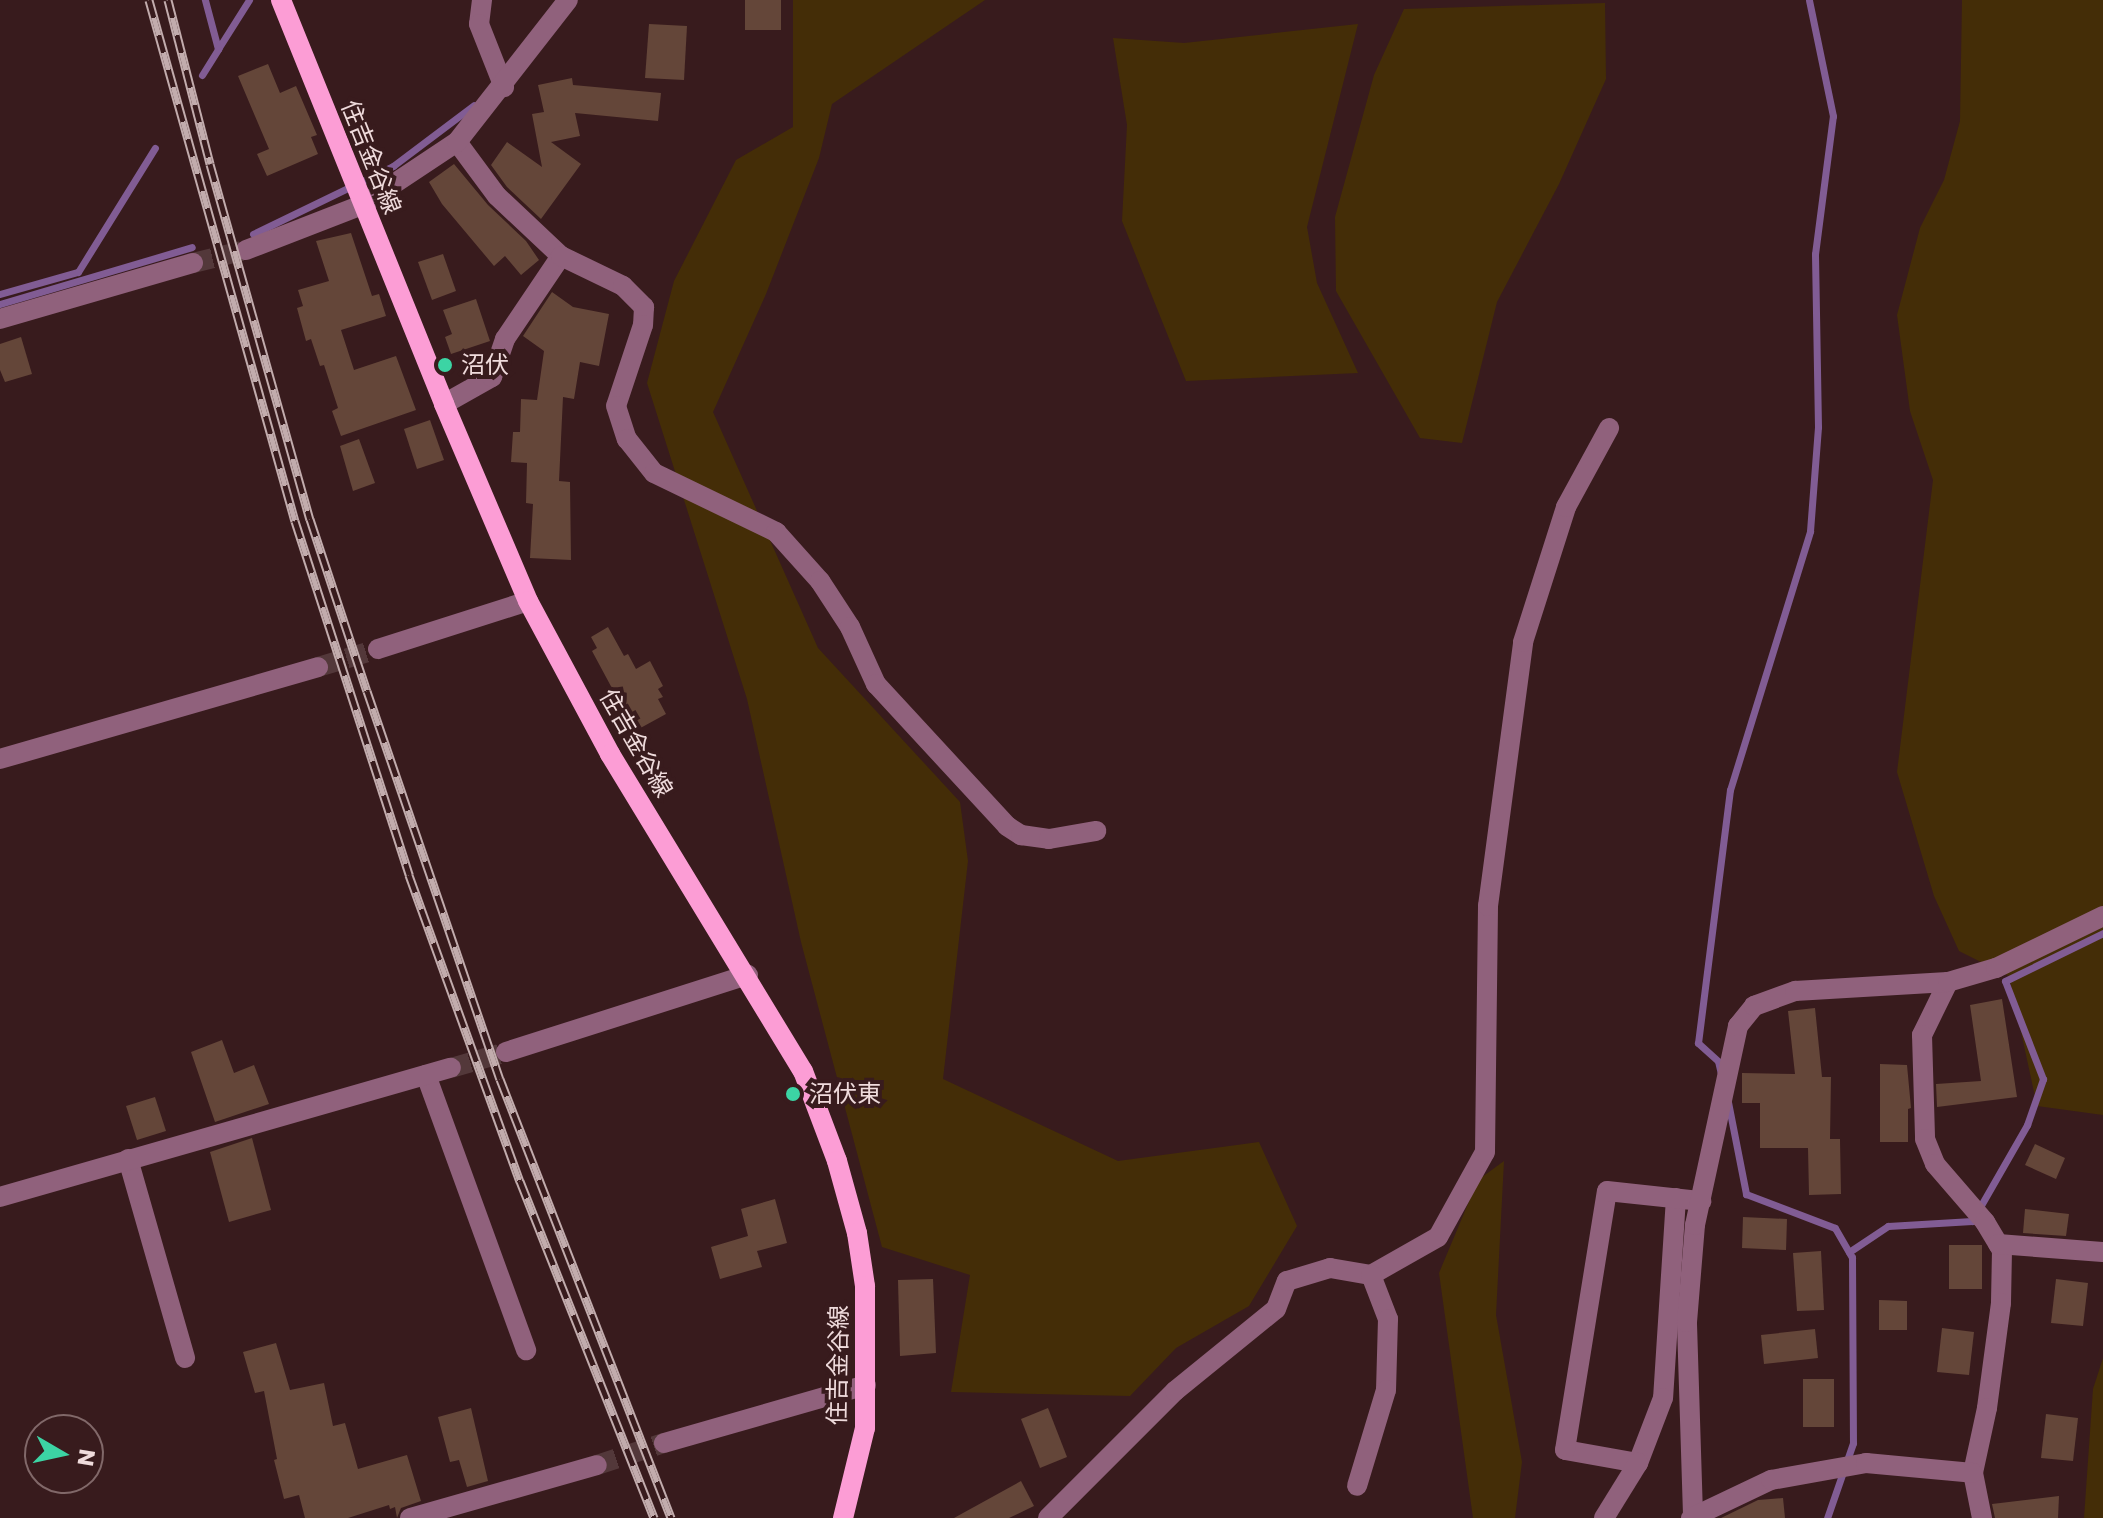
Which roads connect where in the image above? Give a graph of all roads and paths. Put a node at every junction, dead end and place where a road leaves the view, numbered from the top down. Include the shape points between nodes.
1 (281, 0) edge
2 (482, 0) edge
3 (568, 0) edge
4 (504, 87) junction
5 (457, 142) junction
6 (362, 205) junction
7 (246, 250) tunnel mouth
8 (561, 256) junction
9 (193, 263) tunnel mouth
10 (0, 319) edge
11 (444, 404) junction
12 (1609, 428) dead end
13 (528, 601) junction
14 (378, 649) tunnel mouth
15 (318, 667) tunnel mouth
16 (0, 759) edge
17 (1096, 831) dead end
18 (2103, 916) edge
19 (748, 975) junction
20 (1948, 982) junction
21 (506, 1052) tunnel mouth
22 (451, 1068) tunnel mouth
23 (426, 1075) junction
24 (128, 1159) junction
25 (0, 1197) edge
26 (1676, 1198) junction
27 (1701, 1201) junction
28 (1998, 1244) junction
29 (2103, 1252) edge
30 (1371, 1275) junction
31 (526, 1350) dead end
32 (185, 1358) dead end
33 (866, 1385) junction
34 (664, 1443) tunnel mouth
35 (1638, 1463) junction
36 (597, 1465) tunnel mouth
37 (1973, 1473) junction
38 (1357, 1486) dead end
39 (1692, 1517) edge
40 (410, 1518) edge
41 (843, 1518) edge
42 (1048, 1518) edge
43 (1604, 1518) edge
44 (1982, 1518) edge

1 - 6 main road, 住吉金谷線
2 - 4 street via 479,24
3 - 4 street
4 - 5 street
5 - 6 street
5 - 8 street via 497,196
6 - 7 street
6 - 11 main road, 住吉金谷線
8 - 11 street via 505,339 492,377
8 - 17 street via 623,286 644,307 616,406 627,439 654,473 776,532 820,581 850,627 876,684 1007,826 1021,835 1049,839
9 - 10 street
11 - 13 main road, 住吉金谷線
12 - 30 street via 1566,507 1523,642 1488,906 1485,1152 1438,1237
13 - 14 street
13 - 19 main road, 住吉金谷線 via 610,754
15 - 16 street
18 - 20 street via 1996,968
19 - 21 street
19 - 33 main road, 住吉金谷線 via 803,1071 837,1161 865,1286
20 - 27 street via 1795,991 1754,1006 1738,1026
20 - 28 street via 1922,1035 1925,1139 1935,1164
22 - 23 street
23 - 24 street
23 - 31 street
24 - 25 street
24 - 32 street
26 - 27 street
26 - 35 street via 1663,1398
26 - 35 street via 1607,1191 1565,1450
27 - 39 street via 1687,1322
28 - 29 street
28 - 37 street via 2001,1303
30 - 38 street via 1388,1319 1386,1390
30 - 42 street via 1330,1268 1287,1281 1276,1309 1175,1391
33 - 34 street
33 - 41 main road, 住吉金谷線 via 865,1428
35 - 43 street
36 - 40 street
37 - 39 street via 1862,1464 1771,1480
37 - 44 street

